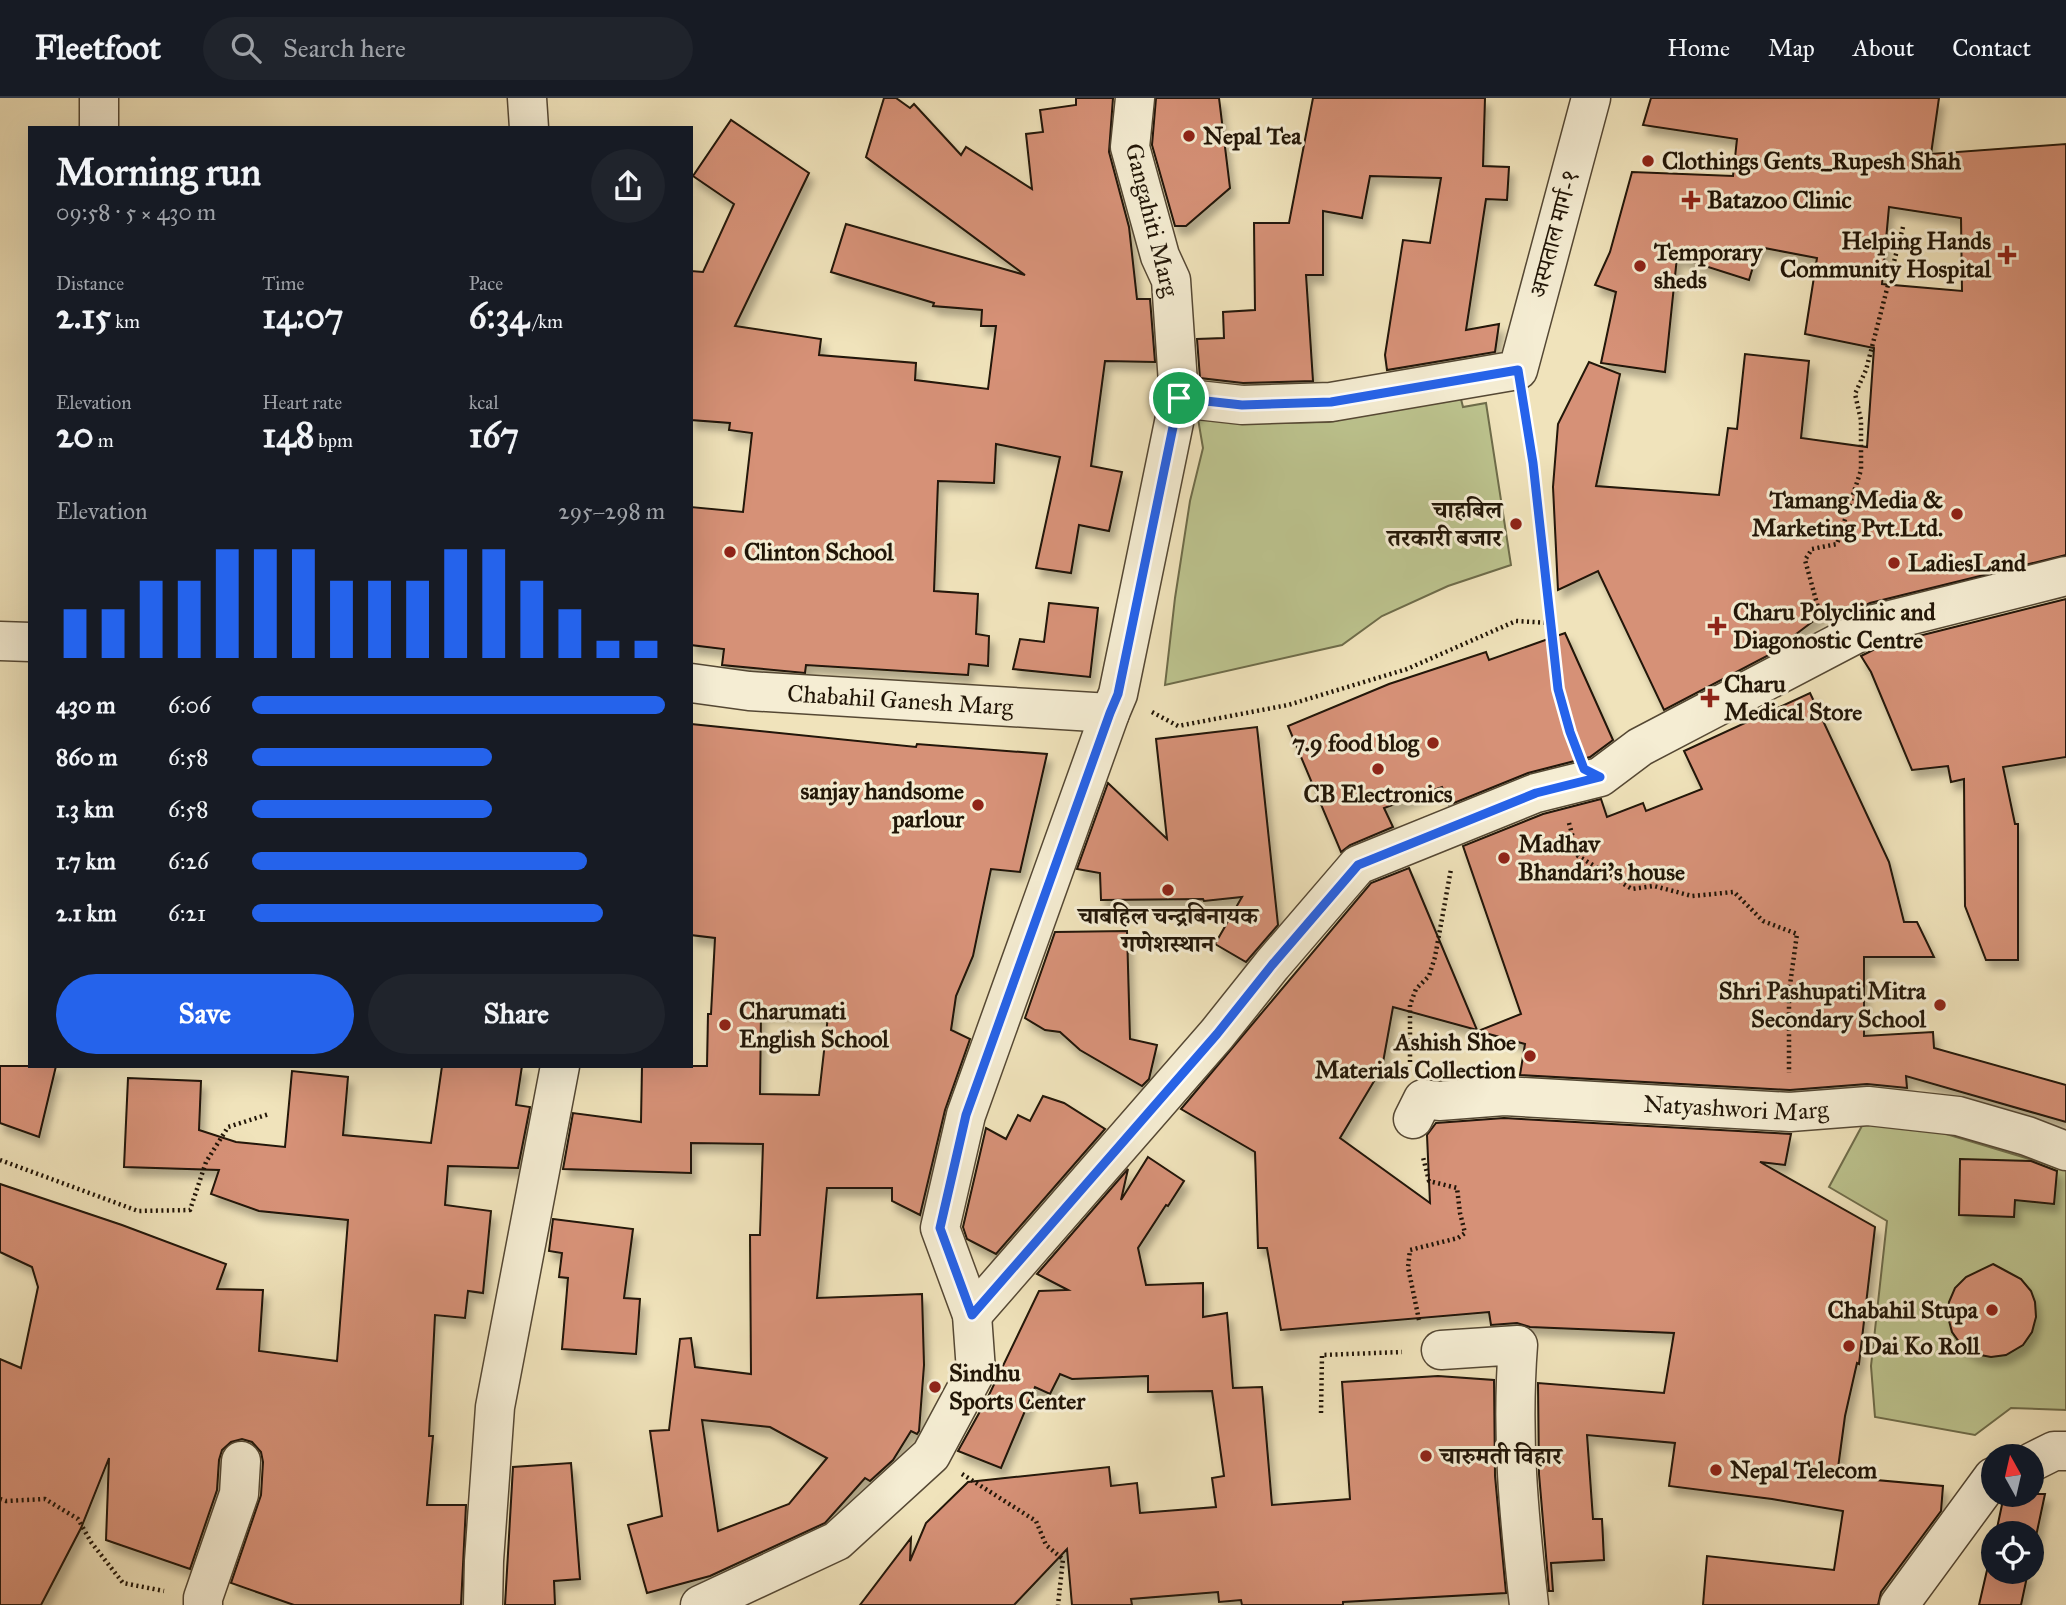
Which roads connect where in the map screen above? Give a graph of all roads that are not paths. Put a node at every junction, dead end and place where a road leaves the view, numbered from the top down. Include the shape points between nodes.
1 (99, 98) edge
2 (527, 98) edge
3 (1135, 98) edge
4 (1591, 98) edge
5 (99, 126) edge
6 (529, 126) edge
7 (1179, 398) junction
8 (2066, 576) edge
9 (0, 640) edge
10 (28, 642) edge
11 (693, 683) edge
12 (1114, 703) junction
13 (560, 1068) edge
14 (1413, 1119) dead end
15 (2066, 1151) edge
16 (972, 1315) junction
17 (1441, 1350) dead end
18 (2066, 1451) edge
19 (2044, 1456) edge
20 (241, 1461) dead end
21 (1981, 1493) edge
22 (203, 1601) edge
23 (484, 1605) edge
24 (700, 1605) edge
25 (1529, 1605) edge
26 (1899, 1605) edge

1 - 5 street
2 - 6 street
3 - 7 street, Gangahiti Marg via 1130,147 1171,280
4 - 7 street, अस्पताल मार्ग-१ via 1518,370 1331,402 1242,405
7 - 12 street, Gangahiti Marg
8 - 16 street via 1875,624 1640,747 1597,778 1536,793 1358,865
9 - 10 street
11 - 12 street, Chabahil Ganesh Marg via 748,691
12 - 16 street, Gangahiti Marg via 966,1115 940,1228
13 - 23 street via 495,1407
14 - 15 street, Natyashwori Marg via 1423,1099 1504,1096 1790,1112 1868,1106 1958,1116
16 - 24 street, Gangahiti Marg via 976,1371 931,1455 836,1541
17 - 25 street via 1518,1345 1516,1486
18 - 19 street
20 - 22 street via 239,1494
21 - 26 street

